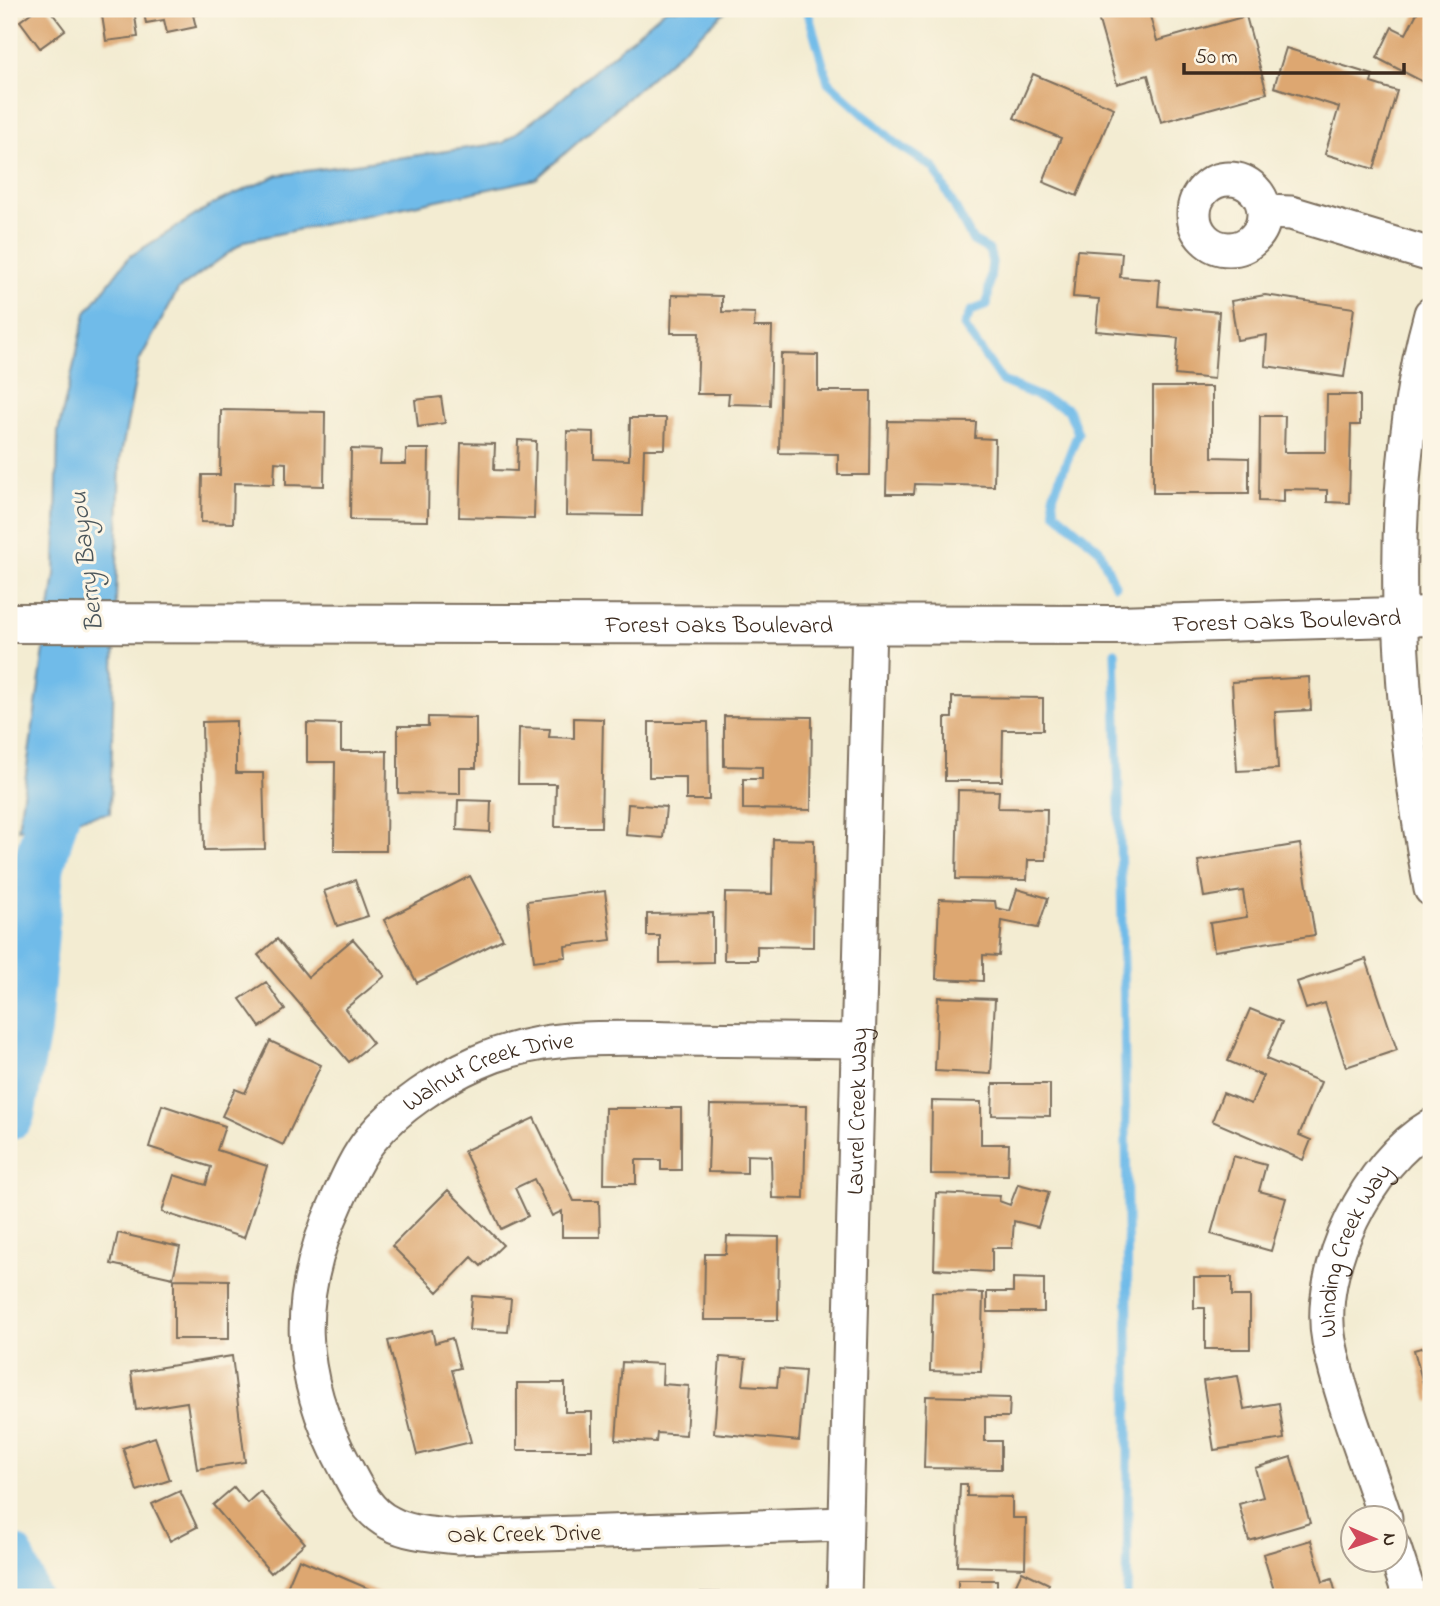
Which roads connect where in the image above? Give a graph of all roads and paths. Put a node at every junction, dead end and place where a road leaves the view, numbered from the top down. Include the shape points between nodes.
1 (1265, 212) dead end
2 (1431, 255) edge
3 (1431, 314) edge
4 (1415, 616) edge
5 (9, 623) edge
6 (869, 623) junction
7 (1431, 889) edge
8 (859, 1041) junction
9 (1431, 1126) edge
10 (308, 1363) joint
11 (1381, 1504) edge
12 (845, 1524) junction
13 (1403, 1574) edge
14 (844, 1597) edge
15 (1410, 1597) edge

1 - 2 street via 1291,213
3 - 4 street via 1407,425
4 - 6 street, Forest Oaks Boulevard via 1117,625
4 - 7 street via 1410,748
5 - 6 street, Forest Oaks Boulevard
6 - 8 street, Laurel Creek Way
8 - 10 street, Walnut Creek Drive via 572,1038 523,1044 444,1081 398,1112 371,1140 349,1175 314,1265 306,1312
8 - 12 street, Laurel Creek Way
9 - 11 street, Winding Creek Way via 1410,1138 1358,1204 1339,1252 1328,1299 1328,1339
10 - 12 street, Oak Creek Drive via 315,1403 364,1502 388,1523 418,1532 457,1536
12 - 14 street, Laurel Creek Way
13 - 15 street

